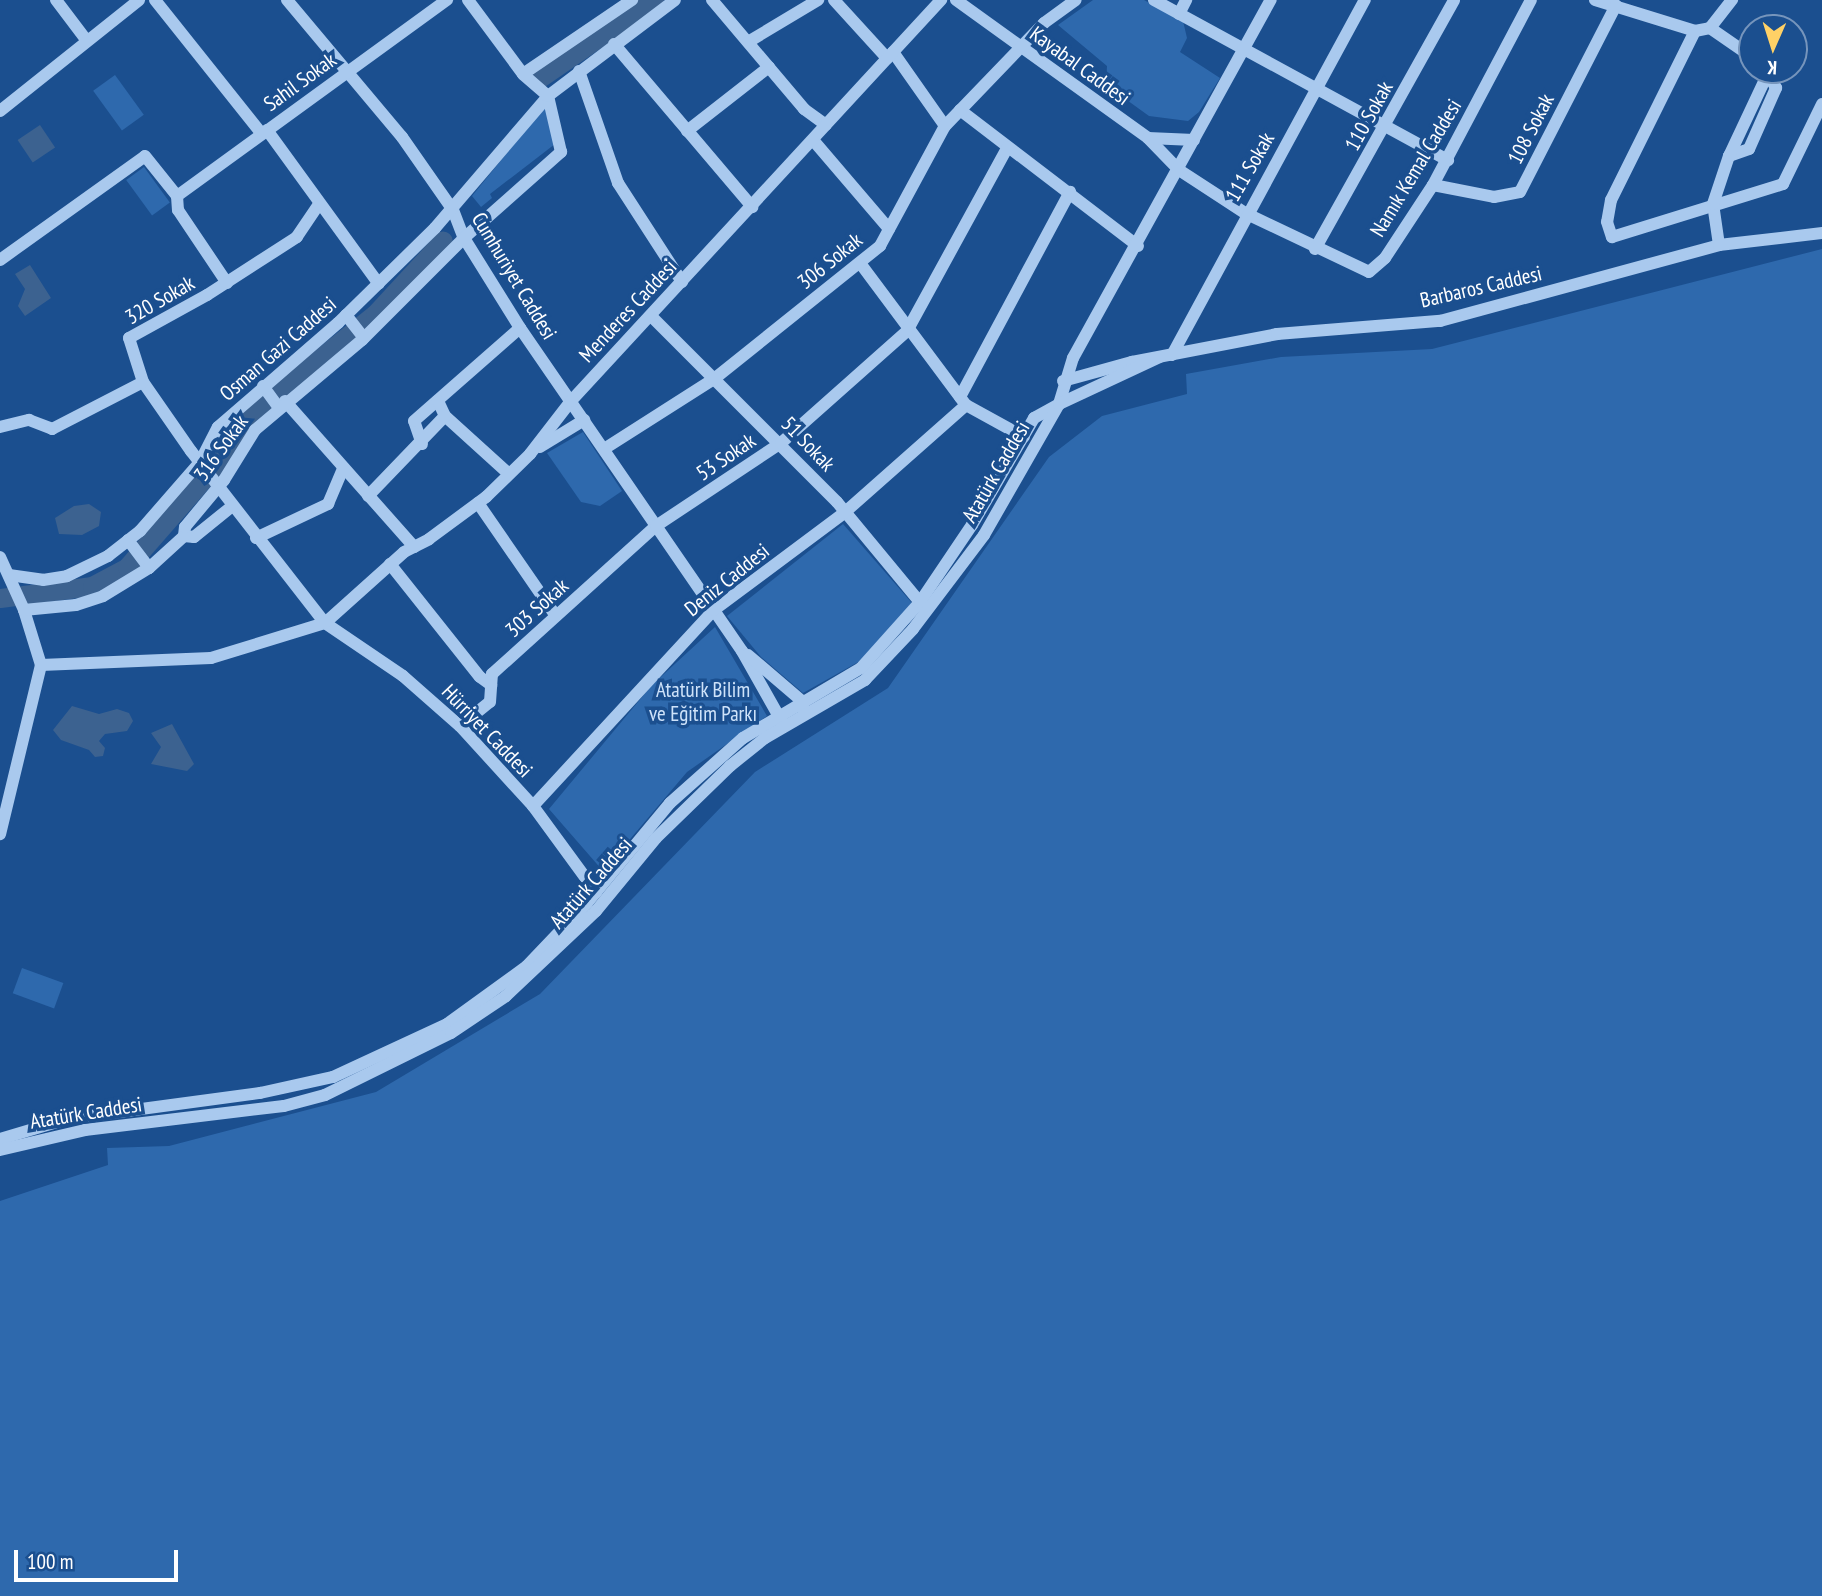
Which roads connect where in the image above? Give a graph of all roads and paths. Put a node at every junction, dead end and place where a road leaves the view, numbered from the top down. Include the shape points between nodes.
1 (56, 0) edge
2 (139, 0) edge
3 (155, 0) edge
4 (287, 0) edge
5 (447, 0) edge
6 (468, 0) edge
7 (632, 0) edge
8 (675, 0) edge
9 (712, 0) edge
10 (818, 0) edge
11 (834, 0) edge
12 (941, 0) edge
13 (956, 0) edge
14 (1076, 0) edge
15 (1154, 0) edge
16 (1186, 0) edge
17 (1271, 0) edge
18 (1364, 0) edge
19 (1454, 0) edge
20 (1531, 0) edge
21 (1595, 0) edge
22 (1732, 0) edge
23 (1616, 5) junction
24 (1179, 14) junction
25 (1710, 28) junction
26 (1695, 31) junction
27 (87, 41) junction
28 (748, 42) junction
29 (614, 44) junction
30 (1244, 46) junction
31 (1738, 47) edge
32 (1024, 49) junction
33 (890, 55) junction
34 (769, 67) junction
35 (579, 71) junction
36 (345, 72) junction
37 (523, 74) junction
38 (1774, 84) edge
39 (1319, 88) junction
40 (548, 96) junction
41 (1822, 104) edge
42 (960, 110) junction
43 (0, 111) edge
44 (1388, 124) junction
45 (945, 127) junction
46 (687, 131) junction
47 (265, 132) junction
48 (819, 133) junction
49 (1148, 138) junction
50 (1194, 140) junction
51 (1007, 148) junction
52 (1448, 160) junction
53 (1179, 170) junction
54 (1433, 185) junction
55 (1070, 192) junction
56 (177, 196) junction
57 (318, 204) junction
58 (1713, 206) junction
59 (752, 207) junction
60 (453, 210) junction
61 (1245, 214) junction
62 (889, 229) junction
63 (1822, 233) edge
64 (464, 238) junction
65 (1718, 245) junction
66 (1138, 246) junction
67 (1315, 249) junction
68 (0, 260) edge
69 (860, 263) junction
70 (682, 282) junction
71 (227, 283) junction
72 (379, 284) junction
73 (651, 316) junction
74 (349, 319) junction
75 (520, 328) junction
76 (907, 331) junction
77 (362, 336) junction
78 (1166, 356) junction
79 (714, 379) junction
80 (1063, 381) junction
81 (143, 382) junction
82 (264, 389) junction
83 (438, 401) junction
84 (571, 401) junction
85 (963, 401) junction
86 (280, 404) junction
87 (1059, 404) junction
88 (445, 416) junction
89 (584, 420) junction
90 (0, 427) edge
91 (1024, 437) junction
92 (781, 443) junction
93 (422, 444) junction
94 (604, 449) junction
95 (530, 454) junction
96 (203, 465) junction
97 (343, 468) junction
98 (509, 474) junction
99 (218, 483) junction
100 (368, 496) junction
101 (478, 503) junction
102 (231, 507) junction
103 (844, 513) junction
104 (656, 526) junction
105 (184, 536) junction
106 (256, 538) junction
107 (131, 543) junction
108 (414, 547) junction
109 (0, 557) edge
110 (390, 564) junction
111 (148, 565) junction
112 (11, 580) junction
113 (923, 606) junction
114 (22, 607) junction
115 (714, 610) junction
116 (556, 616) junction
117 (325, 622) junction
118 (742, 651) junction
119 (41, 665) junction
120 (491, 685) junction
121 (803, 702) junction
122 (803, 717) junction
123 (782, 722) junction
124 (460, 726) junction
125 (533, 806) junction
126 (0, 834) edge
127 (596, 892) junction
128 (0, 1139) edge
129 (0, 1150) edge

1 - 27 street
2 - 27 street
3 - 47 street
4 - 36 street, Cumhuriyet Caddesi
5 - 36 street, Sahil Sokak
6 - 37 street
7 - 37 street
8 - 29 street, Osman Gazi Caddesi
9 - 28 street
10 - 28 street
11 - 33 street
12 - 33 street, Menderes Caddesi
13 - 32 street, Kayabal Caddesi
14 - 32 street, 306 Sokak via 1044,23
15 - 24 street
16 - 24 street
17 - 30 street, Atatürk Caddesi
18 - 39 street, 111 Sokak
19 - 44 street, 110 Sokak
20 - 52 street, Namık Kemal Caddesi
21 - 23 street
22 - 25 street
23 - 26 street
23 - 54 street, 108 Sokak via 1520,192 1494,197
24 - 30 street
25 - 26 street
25 - 31 street
26 - 58 street via 1611,200 1607,222 1612,236
27 - 43 street
28 - 34 street
29 - 35 street, Osman Gazi Caddesi
29 - 46 street
30 - 39 street
30 - 50 street, Atatürk Caddesi
32 - 42 street, 306 Sokak
32 - 49 street, Kayabal Caddesi
33 - 45 street
33 - 48 street, Menderes Caddesi
34 - 46 street
34 - 48 street
35 - 40 street, Osman Gazi Caddesi
35 - 70 street via 618,183
36 - 47 street, Sahil Sokak
36 - 60 street, Cumhuriyet Caddesi via 402,138
37 - 40 street
38 - 58 street via 1776,88 1749,149 1729,156
39 - 44 street
39 - 61 street, 111 Sokak
40 - 60 street, Osman Gazi Caddesi via 493,155
40 - 64 street via 561,152
41 - 58 street via 1783,184
42 - 45 street, 306 Sokak
42 - 51 street
44 - 52 street
44 - 67 street, 110 Sokak
45 - 62 street, 306 Sokak
46 - 59 street
47 - 56 street, Sahil Sokak
47 - 57 street
48 - 59 street, Menderes Caddesi
48 - 62 street
49 - 50 street
49 - 53 street, Kayabal Caddesi
50 - 53 street, Atatürk Caddesi
51 - 55 street
51 - 76 street
52 - 54 street, Namık Kemal Caddesi
53 - 61 street, Namık Kemal Caddesi
53 - 66 street, Atatürk Caddesi
54 - 67 street, Namık Kemal Caddesi via 1385,258 1369,272
55 - 66 street
55 - 85 street, Deniz Caddesi
56 - 68 street via 145,156
56 - 71 street via 178,210
57 - 71 street, 320 Sokak via 297,237
57 - 72 street
58 - 65 street
59 - 70 street, Menderes Caddesi
60 - 64 street, Cumhuriyet Caddesi
60 - 72 street, Osman Gazi Caddesi
61 - 67 street, Namık Kemal Caddesi
61 - 78 street, 111 Sokak
62 - 69 street, 306 Sokak via 880,246
63 - 65 street, Barbaros Caddesi
64 - 75 street, Cumhuriyet Caddesi
64 - 77 street, 316 Sokak
65 - 78 street, Barbaros Caddesi via 1440,321 1277,334
66 - 80 street, Atatürk Caddesi
69 - 76 street
69 - 79 street, 306 Sokak
70 - 73 street, Menderes Caddesi
71 - 81 street, 320 Sokak via 129,338
72 - 74 street, Osman Gazi Caddesi
73 - 79 street, 51 Sokak
73 - 84 street, Menderes Caddesi
74 - 77 street
74 - 82 street, Osman Gazi Caddesi
75 - 83 street
75 - 84 street, Cumhuriyet Caddesi
76 - 85 street
76 - 92 street, 53 Sokak
77 - 86 street, 316 Sokak
78 - 80 street, Barbaros Caddesi
78 - 87 street, Atatürk Caddesi
79 - 92 street, 51 Sokak
79 - 94 street, 306 Sokak
80 - 87 street, Atatürk Caddesi
81 - 90 street via 52,429 29,419
81 - 96 street, 320 Sokak
82 - 86 street
82 - 96 street, Osman Gazi Caddesi via 218,427
83 - 88 street
83 - 93 street via 414,421
84 - 89 street, Cumhuriyet Caddesi
84 - 95 street, Menderes Caddesi
85 - 91 street
85 - 103 street, Deniz Caddesi
86 - 97 street
86 - 99 street, 316 Sokak via 255,430
87 - 91 street, Atatürk Caddesi via 1034,418
87 - 113 street, Atatürk Caddesi via 984,535
88 - 93 street
88 - 98 street
89 - 94 street, Cumhuriyet Caddesi
89 - 95 street
91 - 113 street, Atatürk Caddesi
92 - 103 street, 51 Sokak
92 - 104 street, 53 Sokak
93 - 100 street
94 - 104 street, Cumhuriyet Caddesi
95 - 98 street, Menderes Caddesi
96 - 99 street, 320 Sokak
96 - 107 street, Osman Gazi Caddesi
97 - 100 street
97 - 106 street via 328,505
98 - 101 street, Menderes Caddesi
99 - 102 street, 320 Sokak
99 - 105 street, 316 Sokak via 185,527
100 - 108 street
101 - 108 street, Menderes Caddesi
101 - 116 street
102 - 105 street via 194,537
102 - 106 street, 320 Sokak
103 - 113 street, 51 Sokak
103 - 115 street, Deniz Caddesi
104 - 115 street, Cumhuriyet Caddesi
104 - 116 street, 303 Sokak
105 - 111 street, 316 Sokak
106 - 117 street, Hürriyet Caddesi
107 - 111 street
107 - 112 street, Osman Gazi Caddesi via 67,576
108 - 110 street, Menderes Caddesi
109 - 112 street
110 - 117 street, Menderes Caddesi
110 - 120 street
111 - 114 street, 316 Sokak via 94,599
112 - 114 street
113 - 121 street, Atatürk Caddesi via 861,668
113 - 122 street, Atatürk Caddesi via 865,680
114 - 119 street
115 - 118 street, Cumhuriyet Caddesi
115 - 125 street, Deniz Caddesi
116 - 120 street, 303 Sokak via 492,674
117 - 119 street via 211,658
117 - 124 street, Hürriyet Caddesi via 403,676
118 - 121 street, Cumhuriyet Caddesi
118 - 123 street, Cumhuriyet Caddesi
119 - 126 street
120 - 124 street, 303 Sokak via 490,702
121 - 122 street
121 - 123 street, Atatürk Caddesi
122 - 123 street, Atatürk Caddesi
123 - 127 street, Atatürk Caddesi via 743,738 670,803
123 - 129 street, Atatürk Caddesi via 679,813 596,911 524,980 441,1038 325,1095 284,1106 85,1130
124 - 125 street, Hürriyet Caddesi
125 - 127 street, Hürriyet Caddesi
127 - 128 street, Atatürk Caddesi via 527,966 447,1024 333,1077 260,1093 67,1119

